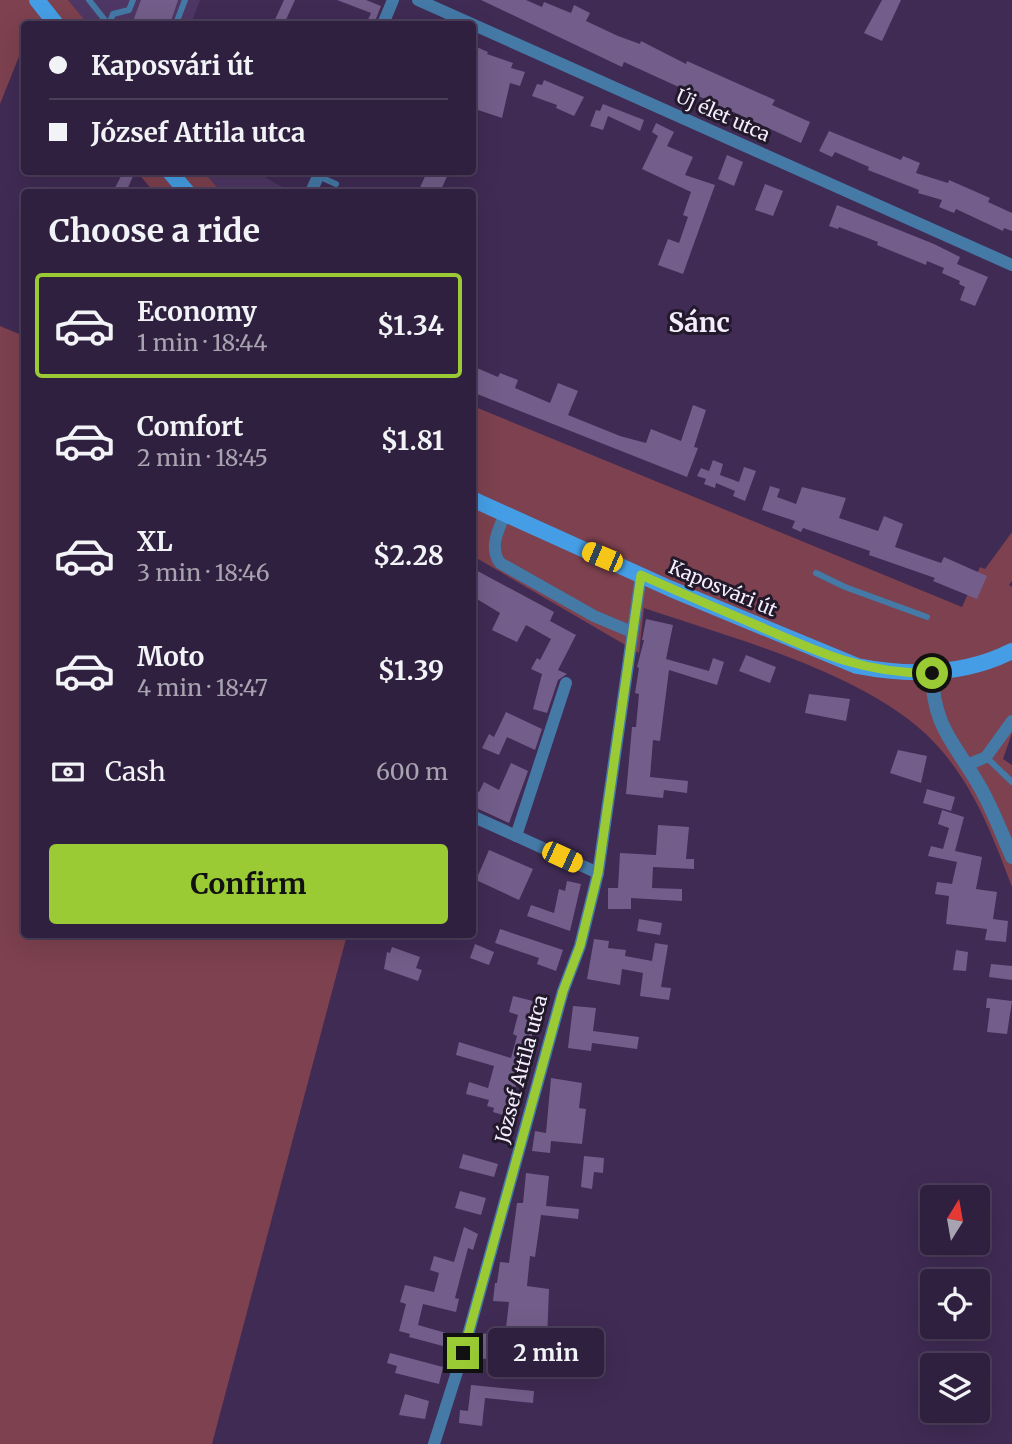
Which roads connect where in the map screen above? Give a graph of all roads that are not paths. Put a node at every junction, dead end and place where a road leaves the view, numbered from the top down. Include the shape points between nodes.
1 (37, 0) edge
2 (89, 0) edge
3 (133, 0) edge
4 (185, 0) edge
5 (393, 0) edge
6 (418, 0) edge
7 (54, 21) edge
8 (106, 21) edge
9 (110, 21) edge
10 (177, 21) dead end
11 (384, 21) edge
12 (465, 21) edge
13 (476, 26) edge
14 (173, 175) edge
15 (321, 175) edge
16 (336, 184) dead end
17 (184, 189) edge
18 (1012, 265) edge
19 (476, 501) edge
20 (505, 514) junction
21 (816, 573) dead end
22 (641, 575) junction
23 (927, 617) dead end
24 (632, 632) junction
25 (1012, 651) edge
26 (932, 673) junction
27 (566, 683) dead end
28 (1012, 721) edge
29 (986, 757) junction
30 (967, 765) junction
31 (1012, 782) edge
32 (476, 818) edge
33 (516, 836) junction
34 (1012, 858) edge
35 (598, 873) junction
36 (434, 1444) edge

1 - 7 main road
2 - 8 lane
3 - 9 lane via 129,10 113,14
4 - 10 lane
5 - 11 street
6 - 12 street, Új élet utca
13 - 18 street, Új élet utca
14 - 17 main road
15 - 16 lane
19 - 20 main road, Kaposvári út
20 - 22 main road, Kaposvári út
20 - 24 street via 494,553 500,563
21 - 23 lane
22 - 24 street, József Attila utca
22 - 26 main road, Kaposvári út via 857,666
24 - 35 street, József Attila utca
25 - 26 main road, Kaposvári út
26 - 30 street via 938,719
27 - 33 street
28 - 29 street
29 - 30 street
29 - 31 lane
30 - 34 street
32 - 33 street
33 - 35 street
35 - 36 street, József Attila utca

